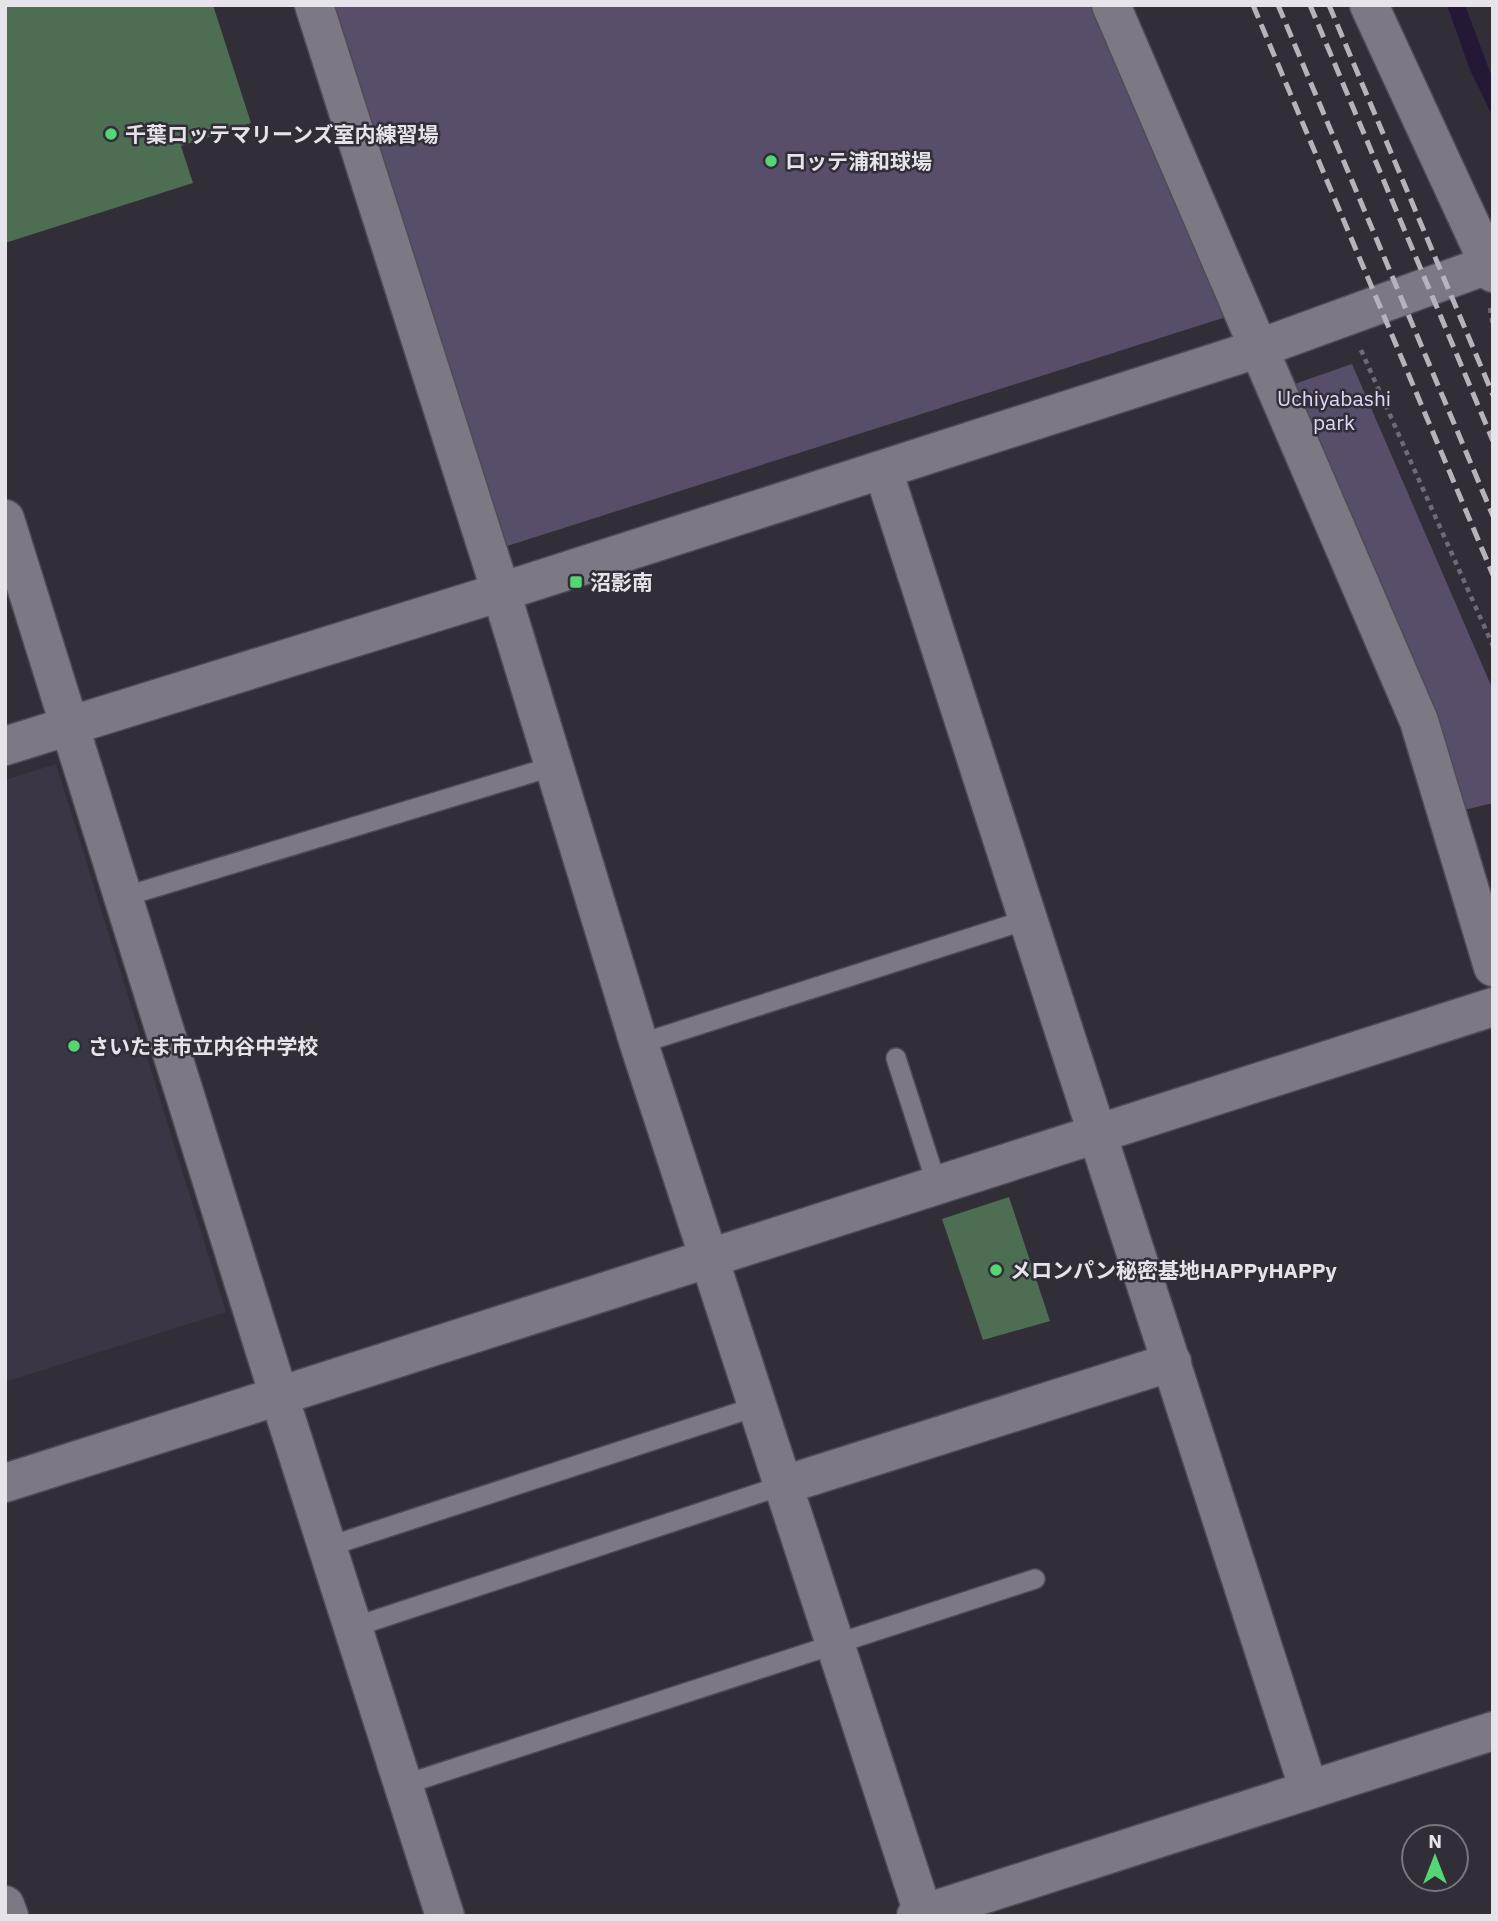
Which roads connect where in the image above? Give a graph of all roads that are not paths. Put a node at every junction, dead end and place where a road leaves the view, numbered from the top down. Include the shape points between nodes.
1 (314, 5) edge
2 (1111, 5) edge
3 (1369, 5) edge
4 (1491, 267) edge
5 (1257, 349) junction
6 (883, 470) junction
7 (6, 523) edge
8 (501, 592) junction
9 (69, 726) junction
10 (5, 746) edge
11 (554, 766) junction
12 (123, 897) junction
13 (1029, 919) junction
14 (1493, 967) edge
15 (1493, 1007) edge
16 (639, 1044) junction
17 (896, 1058) dead end
18 (1099, 1133) junction
19 (937, 1185) junction
20 (708, 1259) junction
21 (1172, 1362) junction
22 (279, 1396) junction
23 (755, 1407) junction
24 (5, 1483) edge
25 (781, 1486) junction
26 (327, 1547) junction
27 (1035, 1579) dead end
28 (354, 1627) junction
29 (833, 1643) junction
30 (1493, 1731) edge
31 (404, 1785) junction
32 (1309, 1790) junction
33 (5, 1905) edge
34 (919, 1915) edge
35 (9, 1916) edge
36 (445, 1916) edge

1 - 8 street
2 - 5 street
3 - 4 street
4 - 5 street
5 - 6 street
5 - 14 street via 1419,721
6 - 8 street
6 - 13 street
7 - 9 street
8 - 9 street
8 - 11 street
9 - 10 street
9 - 12 street
11 - 12 lane
11 - 16 street
12 - 22 street
13 - 16 lane
13 - 18 street
15 - 18 street
16 - 20 street
17 - 19 lane
18 - 19 street
18 - 21 street
19 - 20 street
20 - 22 street
20 - 23 street
21 - 25 street
21 - 32 street
22 - 24 street
22 - 26 street
23 - 25 street
23 - 26 lane
25 - 28 lane
25 - 29 street
26 - 28 street
27 - 29 lane
28 - 31 street
29 - 31 lane
29 - 34 street
30 - 32 street
31 - 36 street
32 - 34 street
33 - 35 street

